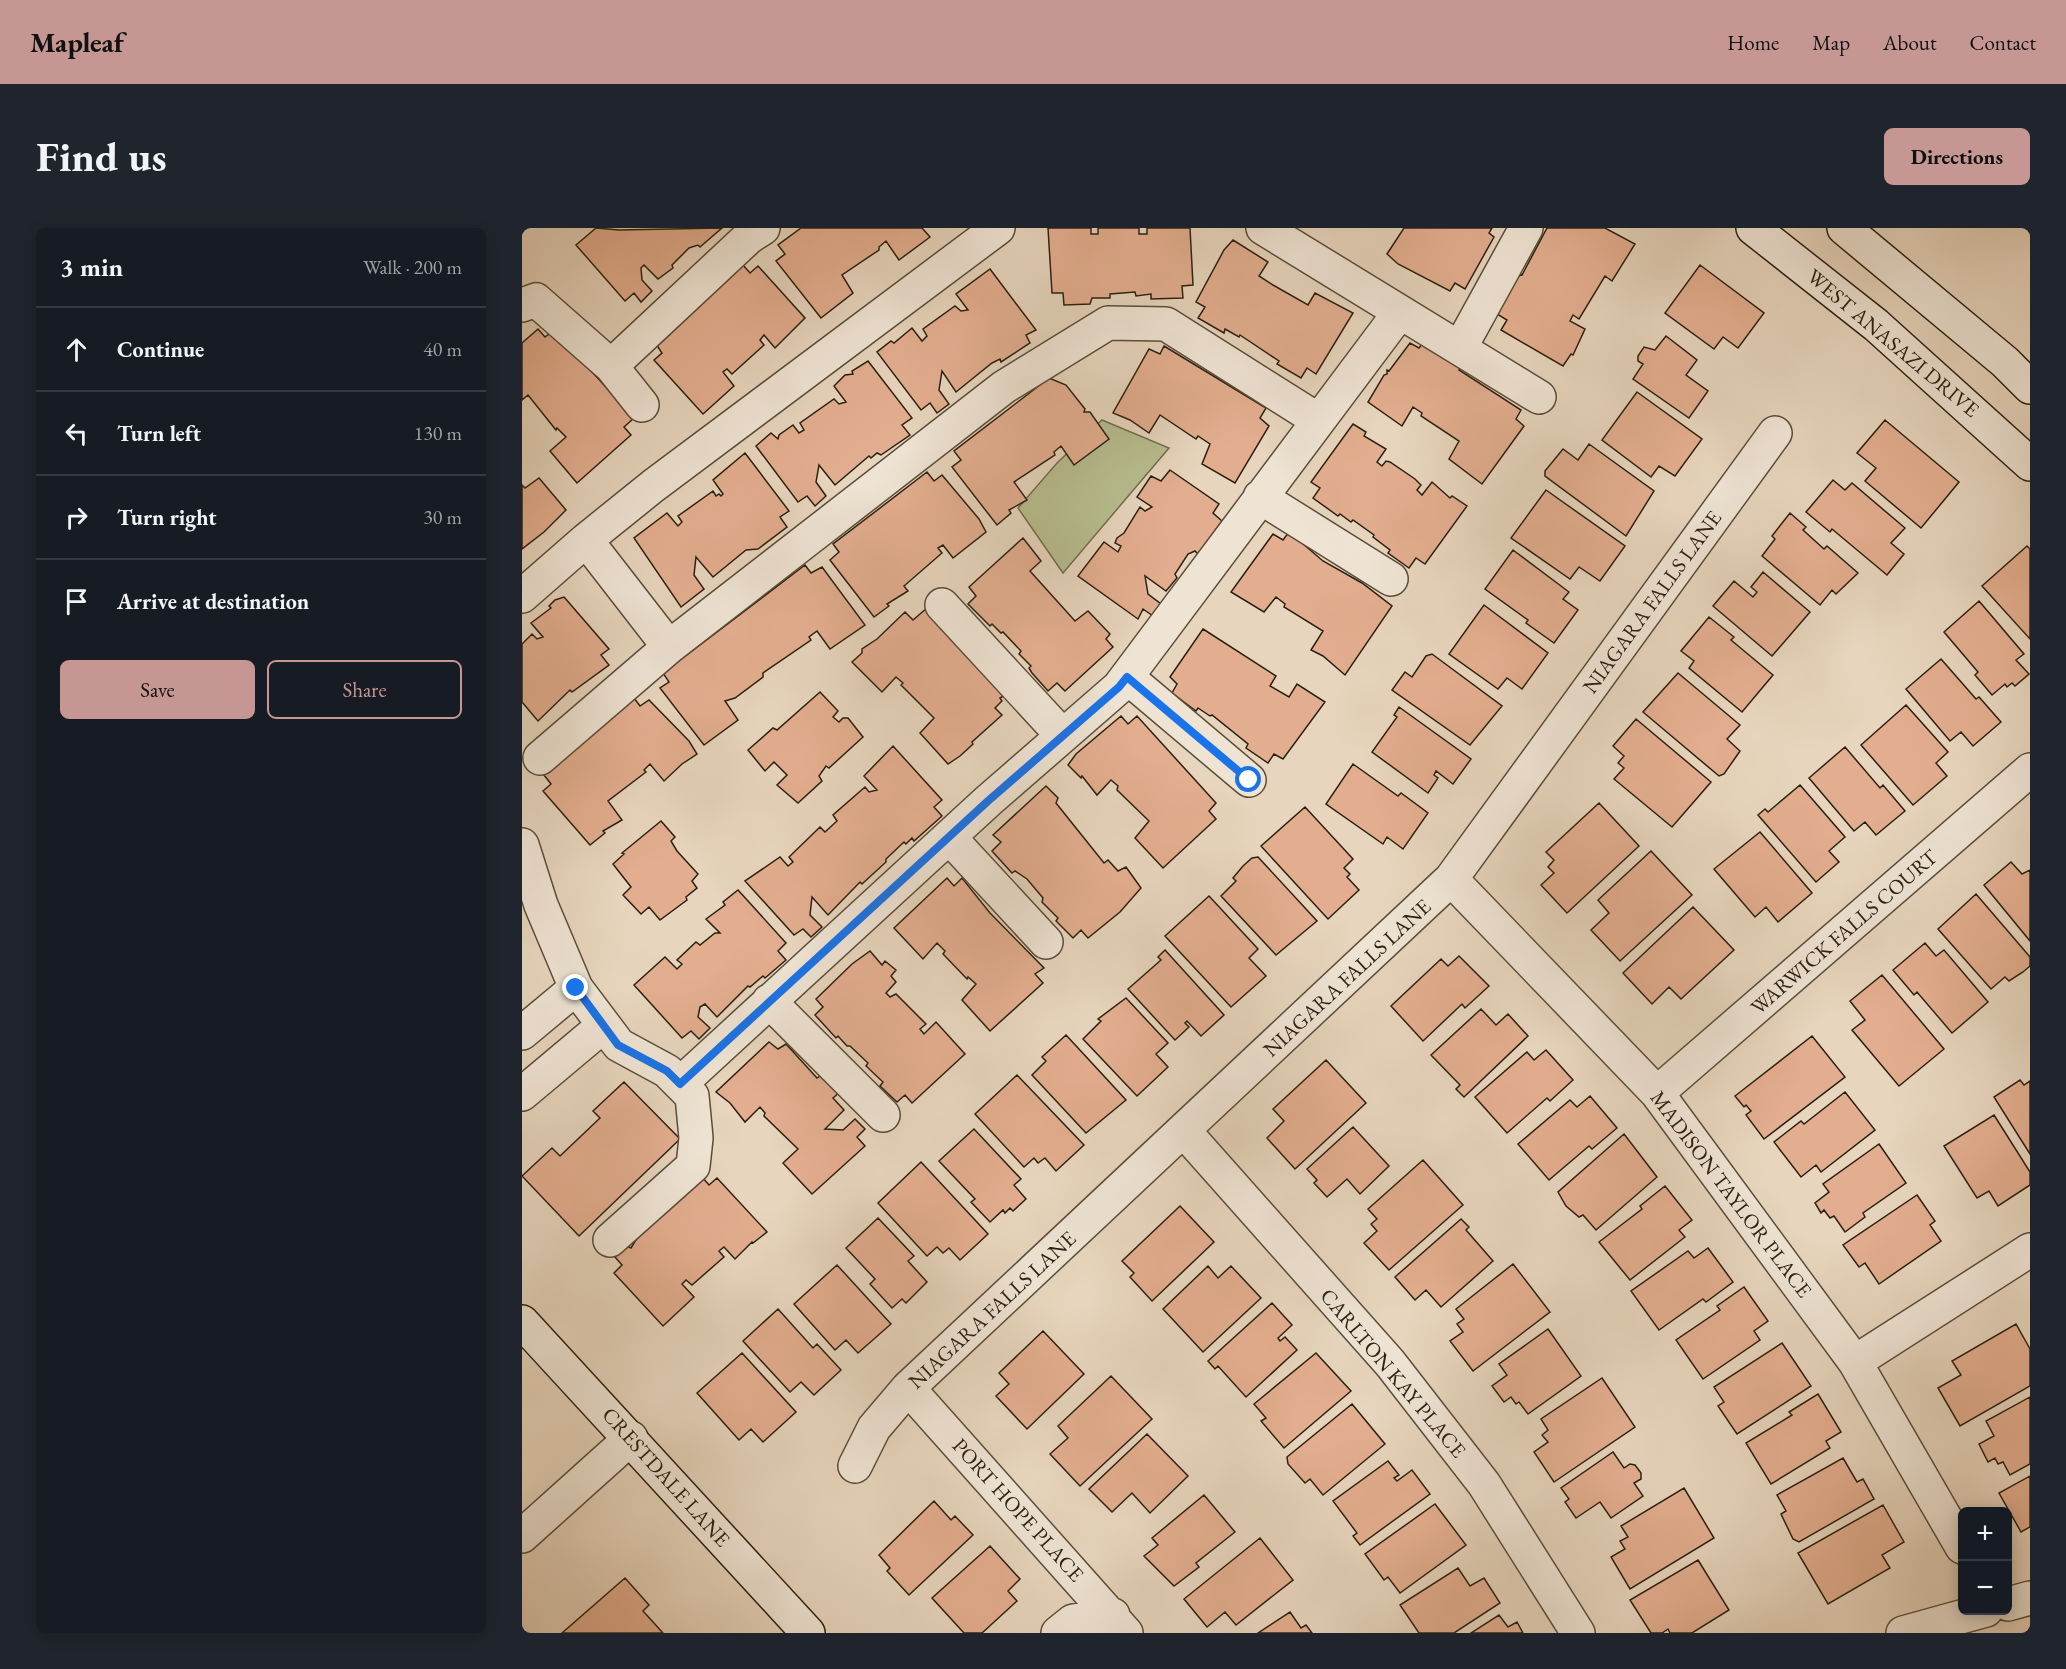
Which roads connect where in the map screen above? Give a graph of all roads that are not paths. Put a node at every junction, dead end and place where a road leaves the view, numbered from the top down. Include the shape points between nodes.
1 (763, 228) edge
2 (998, 228) edge
3 (1526, 228) edge
4 (1753, 228) edge
5 (1844, 228) edge
6 (1284, 233) edge
7 (522, 305) edge
8 (1400, 312) junction
9 (1460, 348) junction
10 (611, 366) junction
11 (2030, 387) edge
12 (1539, 396) dead end
13 (642, 405) dead end
14 (1318, 420) junction
15 (1775, 433) dead end
16 (2030, 464) edge
17 (1260, 497) junction
18 (586, 540) junction
19 (1391, 579) dead end
20 (522, 596) edge
21 (942, 605) dead end
22 (669, 648) junction
23 (1127, 677) junction
24 (1062, 735) junction
25 (540, 758) dead end
26 (2030, 770) edge
27 (1249, 780) dead end
28 (949, 837) junction
29 (522, 845) edge
30 (1451, 879) junction
31 (1046, 942) dead end
32 (576, 988) junction
33 (770, 1001) junction
34 (603, 1026) junction
35 (522, 1033) edge
36 (680, 1084) junction
37 (1658, 1093) junction
38 (522, 1094) edge
39 (883, 1115) dead end
40 (1184, 1131) junction
41 (610, 1240) dead end
42 (2030, 1250) edge
43 (522, 1322) edge
44 (1855, 1362) junction
45 (908, 1388) junction
46 (631, 1438) junction
47 (855, 1466) dead end
48 (522, 1536) edge
49 (1958, 1540) edge
50 (2030, 1598) edge
51 (2012, 1603) edge
52 (1971, 1615) edge
53 (1116, 1627) edge
54 (808, 1633) edge
55 (1059, 1633) edge
56 (1578, 1633) edge
57 (1904, 1633) edge

1 - 10 street
2 - 18 street
3 - 9 street
4 - 16 street, WEST ANASAZI DRIVE via 1876,325
5 - 11 street
6 - 8 street
7 - 10 street via 536,300
8 - 9 street
8 - 14 street
9 - 12 street
10 - 13 street
14 - 17 street
14 - 22 street via 1166,324 1108,323 1004,387
15 - 30 street, NIAGARA FALLS LANE
17 - 19 street
17 - 23 street
18 - 20 street
18 - 22 street
21 - 24 street
22 - 25 street
23 - 24 street
23 - 27 street
24 - 28 street
26 - 37 street, WARWICK FALLS COURT
28 - 31 street
28 - 33 street
29 - 32 street via 541,905
30 - 37 street, MADISON TAYLOR PLACE
30 - 40 street, NIAGARA FALLS LANE
32 - 34 street
32 - 35 street
33 - 36 street
33 - 39 street
34 - 36 street via 618,1045 667,1071
34 - 38 street
36 - 41 street via 692,1096 696,1138 693,1166
37 - 44 street, MADISON TAYLOR PLACE
40 - 45 street, NIAGARA FALLS LANE
40 - 56 street, CARLTON KAY PLACE via 1390,1363 1485,1484
42 - 44 street
43 - 46 street, CRESTDALE LANE
44 - 49 street, MADISON TAYLOR PLACE
45 - 47 street, NIAGARA FALLS LANE via 874,1428
45 - 53 street, PORT HOPE PLACE
46 - 48 street
46 - 54 street, CRESTDALE LANE
50 - 51 street
52 - 57 street
53 - 55 street via 1073,1621

